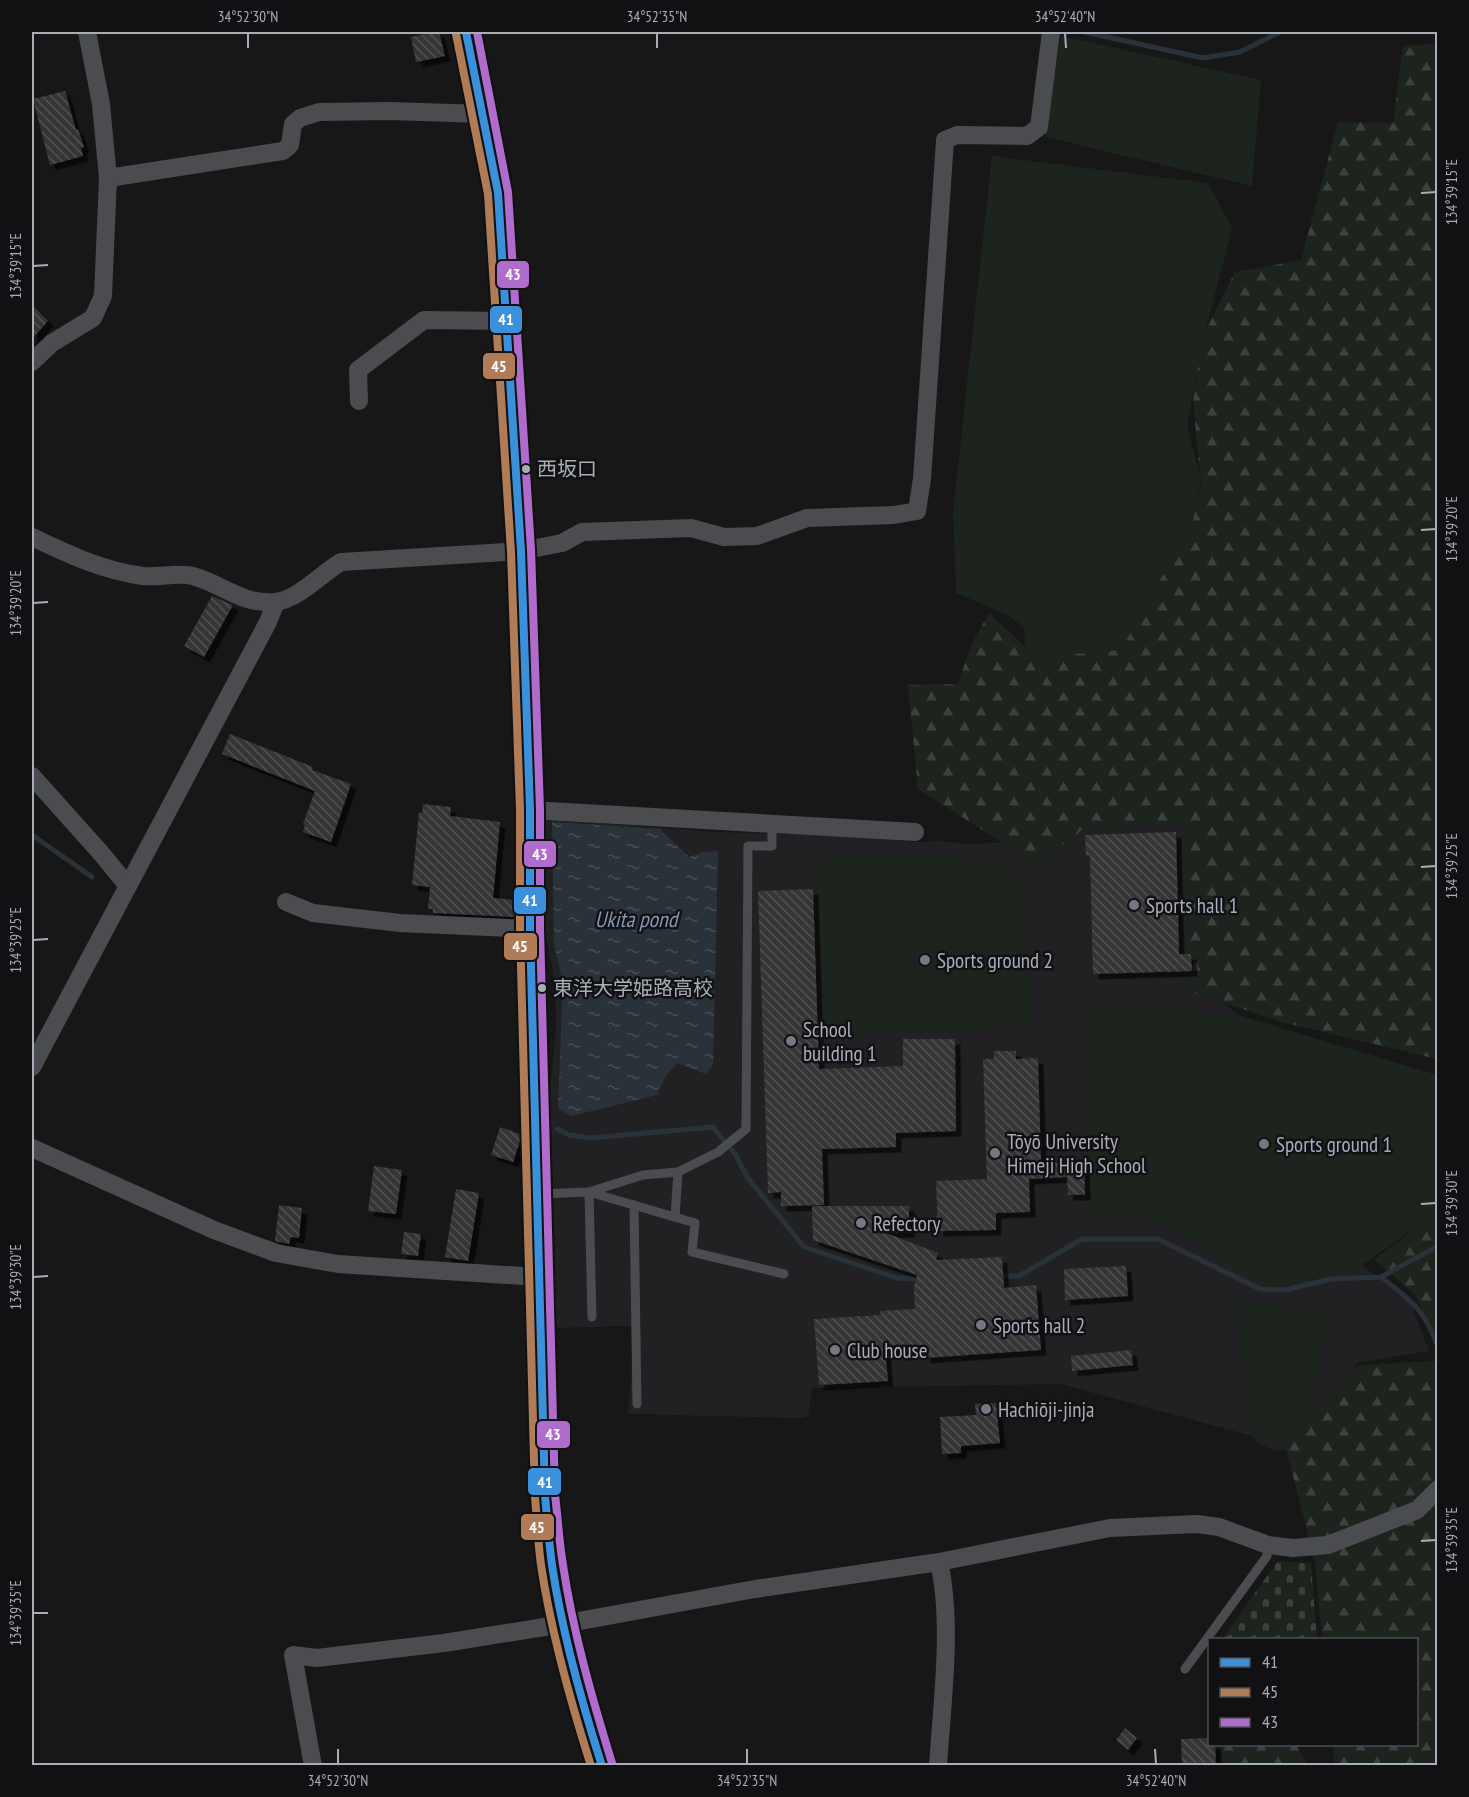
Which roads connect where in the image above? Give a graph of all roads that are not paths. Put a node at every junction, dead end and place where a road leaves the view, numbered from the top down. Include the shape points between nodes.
1 (87, 32) edge
2 (466, 32) edge
3 (1051, 32) edge
4 (484, 114) junction
5 (108, 178) junction
6 (507, 321) junction
7 (32, 362) edge
8 (359, 401) dead end
9 (32, 537) edge
10 (521, 551) junction
11 (276, 602) junction
12 (32, 777) edge
13 (530, 810) junction
14 (772, 823) junction
15 (915, 832) dead end
16 (128, 886) junction
17 (286, 902) dead end
18 (530, 929) junction
19 (32, 1067) edge
20 (32, 1148) edge
21 (678, 1172) junction
22 (589, 1192) junction
23 (536, 1194) junction
24 (634, 1205) junction
25 (675, 1217) junction
26 (784, 1274) dead end
27 (537, 1277) junction
28 (592, 1317) dead end
29 (637, 1404) dead end
30 (1437, 1489) edge
31 (1268, 1545) junction
32 (939, 1562) junction
33 (563, 1624) junction
34 (1208, 1638) edge
35 (1208, 1638) edge
36 (1185, 1670) dead end
37 (313, 1766) edge
38 (602, 1766) edge
39 (938, 1766) edge

1 - 5 street via 101,104
2 - 4 main road
3 - 10 street via 1039,127 1027,135 957,135 945,140 917,511 807,519 757,536 724,537 691,528 582,532 562,543
4 - 5 street via 319,112 293,124 290,145 283,150
4 - 6 main road via 498,193
5 - 7 street via 103,296 93,318 52,343
6 - 8 street via 424,320 358,370
6 - 10 main road
9 - 11 street via 104,568 145,576 189,575 231,594
10 - 11 street via 340,562 309,588
10 - 13 main road
11 - 16 street
12 - 16 street
13 - 14 street
13 - 18 main road
14 - 15 street
14 - 21 lane via 772,846 748,846 746,1129 718,1152
16 - 19 street
17 - 18 street via 313,913
18 - 23 main road
20 - 27 street via 214,1230 276,1253 338,1264
21 - 22 lane via 644,1175
21 - 25 lane
22 - 23 lane
22 - 24 lane
22 - 28 lane
23 - 27 main road
24 - 25 lane
24 - 29 lane
25 - 26 lane via 695,1222 692,1252
27 - 33 main road via 545,1496
30 - 31 street via 1417,1510 1328,1545
31 - 32 street via 1219,1527 1164,1525 1110,1528
31 - 35 lane via 1267,1556
32 - 33 street via 755,1589
32 - 39 street via 946,1640
33 - 37 street via 372,1653 317,1658 293,1655
33 - 38 main road
34 - 36 lane

